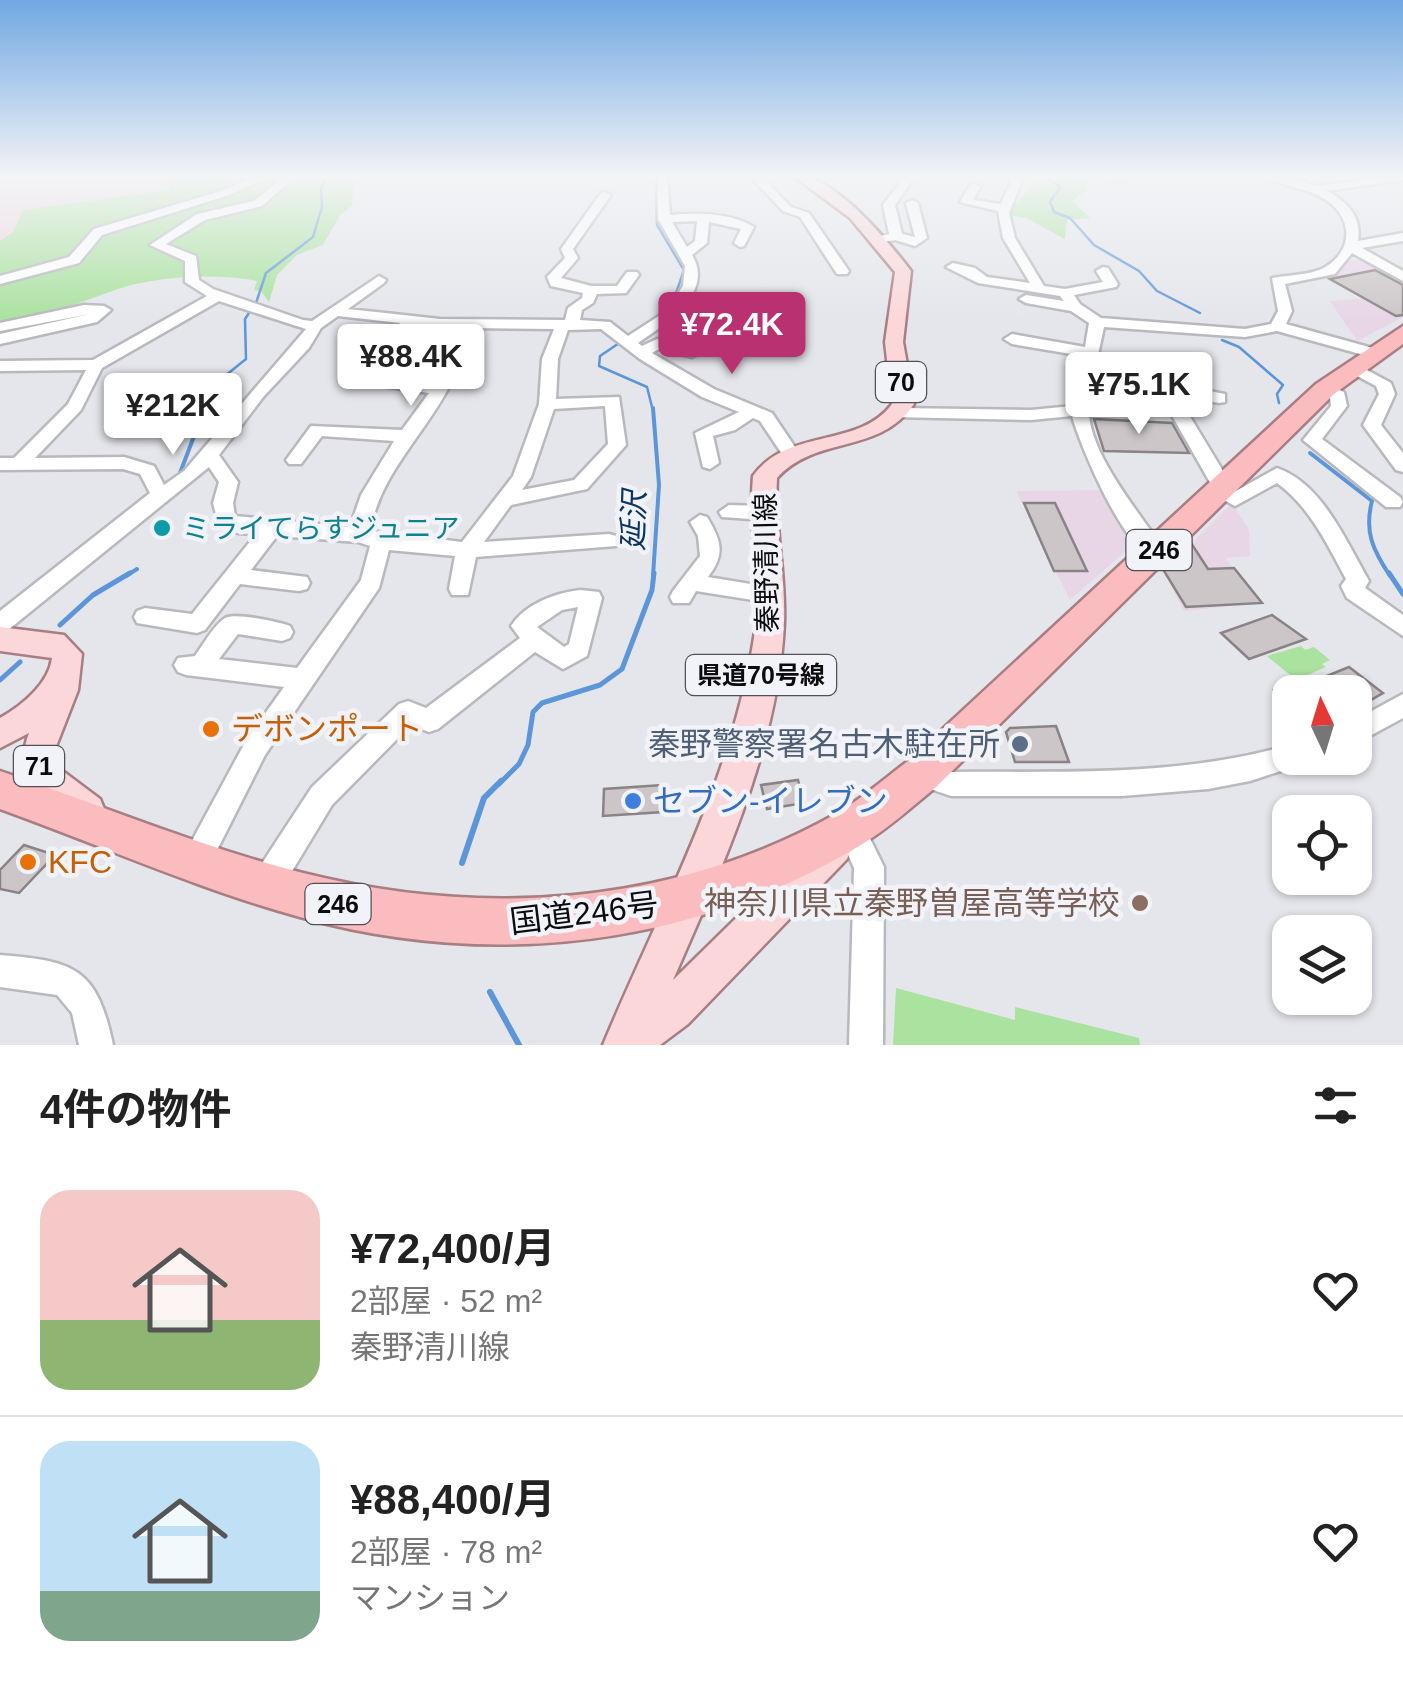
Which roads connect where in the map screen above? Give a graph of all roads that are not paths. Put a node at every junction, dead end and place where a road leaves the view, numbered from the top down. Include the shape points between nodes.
1 (126, 224) edge
2 (188, 224) edge
3 (584, 224) edge
4 (667, 224) edge
5 (702, 224) edge
6 (738, 224) edge
7 (807, 224) edge
8 (869, 224) edge
9 (888, 224) edge
10 (918, 224) edge
11 (1006, 224) edge
12 (1357, 224) edge
13 (1403, 237) edge
14 (888, 238) junction
15 (740, 243) dead end
16 (1351, 246) junction
17 (684, 254) junction
18 (963, 267) dead end
19 (842, 271) dead end
20 (1101, 273) dead end
21 (1403, 276) edge
22 (631, 279) dead end
23 (0, 280) edge
24 (379, 280) dead end
25 (1038, 286) junction
26 (591, 290) junction
27 (1065, 293) junction
28 (213, 294) junction
29 (1026, 300) dead end
30 (1075, 307) junction
31 (338, 312) junction
32 (411, 320) junction
33 (1097, 322) junction
34 (461, 323) junction
35 (314, 326) junction
36 (566, 326) junction
37 (0, 327) edge
38 (1276, 327) junction
39 (0, 339) edge
40 (1012, 339) dead end
41 (630, 343) junction
42 (709, 343) dead end
43 (388, 346) dead end
44 (1384, 348) edge
45 (1093, 353) junction
46 (96, 365) junction
47 (0, 366) edge
48 (1090, 373) junction
49 (388, 383) dead end
50 (1164, 387) junction
51 (439, 388) junction
52 (1325, 389) junction
53 (1219, 398) dead end
54 (547, 404) junction
55 (1380, 404) junction
56 (1403, 406) edge
57 (752, 410) junction
58 (1078, 410) junction
59 (900, 413) junction
60 (405, 436) junction
61 (790, 453) junction
62 (210, 456) junction
63 (296, 460) dead end
64 (710, 462) dead end
65 (9, 464) edge
66 (1403, 466) edge
67 (1220, 489) junction
68 (160, 495) junction
69 (506, 500) junction
70 (1393, 502) dead end
71 (729, 512) dead end
72 (765, 513) junction
73 (700, 522) dead end
74 (270, 531) junction
75 (370, 538) junction
76 (609, 541) dead end
77 (467, 550) junction
78 (1156, 553) junction
79 (234, 576) junction
80 (300, 583) dead end
81 (460, 589) dead end
82 (772, 595) junction
83 (145, 617) dead end
84 (0, 624) edge
85 (1403, 627) edge
86 (282, 632) dead end
87 (0, 638) edge
88 (535, 638) dead end
89 (0, 657) edge
90 (65, 664) junction
91 (303, 679) junction
92 (1400, 711) edge
93 (1372, 725) edge
94 (0, 734) edge
95 (1272, 764) edge
96 (922, 774) junction
97 (0, 790) edge
98 (112, 828) junction
99 (850, 828) junction
100 (198, 860) junction
101 (266, 885) junction
102 (690, 898) junction
103 (0, 971) edge
104 (96, 1045) edge
105 (624, 1045) edge
106 (866, 1045) edge

1 - 23 street via 98,232 74,260
2 - 28 street via 155,243 191,259 192,282
3 - 26 street via 566,249 570,264 553,282
4 - 17 street
5 - 17 street via 701,243
6 - 15 street via 748,226
7 - 19 street
8 - 14 main road, 70
9 - 14 street
10 - 14 street via 922,238 915,242
11 - 25 street
12 - 16 street
13 - 16 street
14 - 59 main road, 70 via 903,271 894,342
16 - 21 street
16 - 38 street via 1330,271 1277,282 1285,311
17 - 41 street via 692,266 686,296
18 - 25 street via 982,280
20 - 27 street via 1111,284
22 - 26 street via 620,290
24 - 31 street
25 - 27 street
26 - 36 street
27 - 30 street
28 - 35 street
28 - 46 street
29 - 30 street
30 - 33 street
31 - 32 street
31 - 35 street
32 - 34 street
32 - 43 street
33 - 38 street via 1244,334
33 - 45 street
34 - 36 street
34 - 51 street
35 - 62 street via 305,346 256,394
36 - 41 street via 605,325
36 - 54 street via 550,359
37 - 39 street via 104,310 92,320
38 - 44 street
40 - 45 street
41 - 42 street via 692,352
41 - 57 street via 708,393
44 - 52 highway, 国道246号 / 246
44 - 55 street via 1374,374 1387,394
45 - 48 street
46 - 47 street
46 - 65 street via 75,406
48 - 50 street
48 - 58 street
49 - 51 street
50 - 53 street
50 - 67 street
51 - 60 street
52 - 67 highway, 国道246号 / 246
52 - 70 street via 1338,396 1338,406 1312,440
54 - 69 street via 522,477
54 - 69 street via 612,399 617,445 580,486
55 - 56 street
55 - 66 street via 1372,425
57 - 61 street via 775,427
57 - 64 street via 704,432
58 - 59 street
58 - 78 street via 1117,500
59 - 61 main road, 秦野清川線 / 70 via 871,430
60 - 63 street via 319,427
60 - 75 street
61 - 72 main road, 秦野清川線 / 県道70号線 via 766,476
62 - 68 street
62 - 74 street via 228,482 226,520
65 - 68 street via 124,463 147,470
67 - 78 highway, 国道246号 / 246
67 - 85 street via 1235,500 1277,474 1288,481 1326,518 1358,581 1355,592
68 - 84 street
69 - 77 street
71 - 72 street
72 - 82 main road, 秦野清川線 / 県道70号線
73 - 82 street via 711,556 686,590
74 - 75 street
74 - 79 street
75 - 77 street
75 - 91 street via 371,582
76 - 77 street
77 - 81 street
78 - 96 highway, 国道246号 / 246
79 - 80 street
79 - 83 street via 192,630
82 - 102 main road, 秦野清川線 / 県道70号線 via 748,742
86 - 91 street via 233,624 193,666
87 - 90 main road via 54,643
88 - 101 street via 430,721 408,712 322,796
89 - 90 main road via 19,651
90 - 94 main road, 71 via 31,716
90 - 98 main road, 71 via 39,768
91 - 100 street via 256,747
92 - 93 street
95 - 96 street via 1175,780 951,784
96 - 99 highway, 国道246号 / 246
97 - 98 highway, 国道246号 / 246
98 - 100 highway, 国道246号 / 246
99 - 102 highway, 国道246号 / 246
99 - 105 main road via 702,982
99 - 106 street via 868,866
100 - 101 highway, 国道246号 / 246
101 - 102 highway, 国道246号 / 246 via 448,924 564,922
102 - 105 main road, 秦野清川線
103 - 104 street via 41,974 76,987 90,1006

